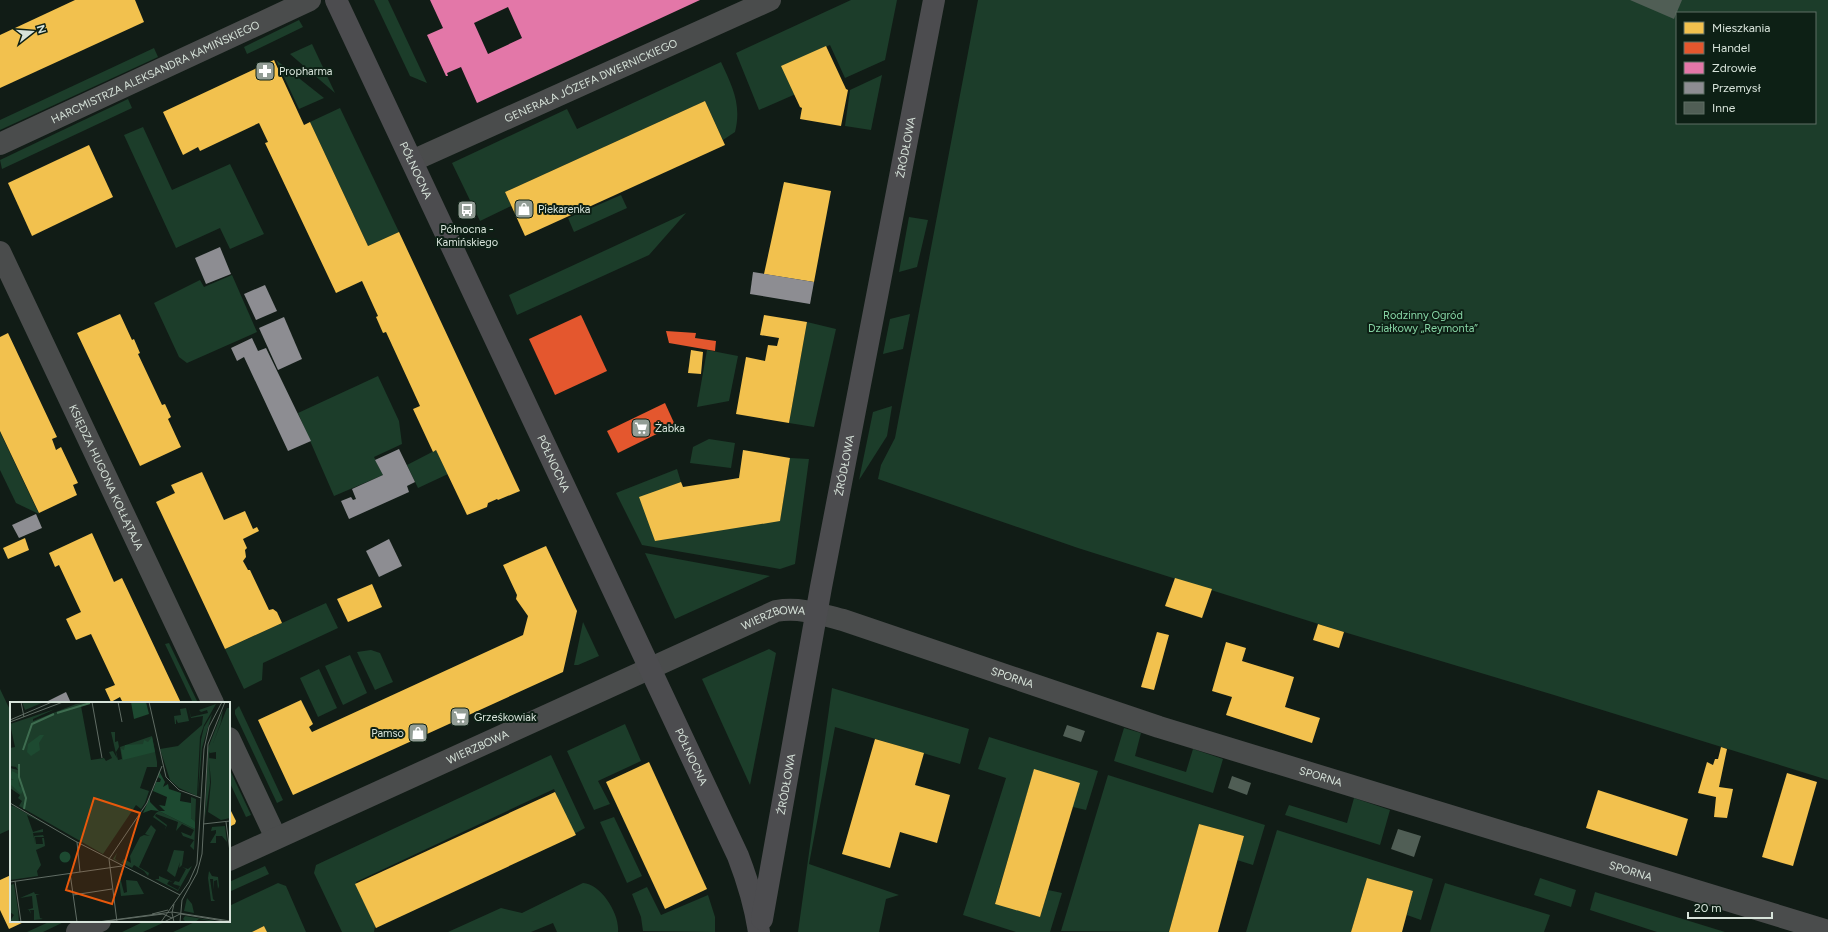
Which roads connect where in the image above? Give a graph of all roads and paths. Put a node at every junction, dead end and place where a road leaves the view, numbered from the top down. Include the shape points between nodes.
1 (310, 0) edge
2 (336, 0) edge
3 (770, 0) edge
4 (934, 0) edge
5 (0, 144) edge
6 (412, 161) junction
7 (0, 252) edge
8 (816, 612) junction
9 (650, 669) junction
10 (213, 702) edge
11 (230, 740) edge
12 (276, 838) junction
13 (230, 860) edge
14 (98, 922) edge
15 (1828, 931) edge
16 (77, 932) edge
17 (759, 932) edge

1 - 5 street, HARCMISTRZA ALEKSANDRA KAMIŃSKIEGO
2 - 6 street, PÓŁNOCNA
3 - 6 street, GENERAŁA JÓZEFA DWERNICKIEGO
4 - 8 street, ŹRÓDŁOWA
6 - 9 street, PÓŁNOCNA
7 - 10 street, KSIĘDZA HUGONA KOŁŁĄTAJA
8 - 9 street, WIERZBOWA via 788,609 776,611
8 - 15 street, SPORNA via 1159,727
8 - 17 street, ŹRÓDŁOWA
9 - 12 street, WIERZBOWA
9 - 17 street, PÓŁNOCNA via 738,856 756,908
11 - 12 street
12 - 13 street, WIERZBOWA
14 - 16 street

